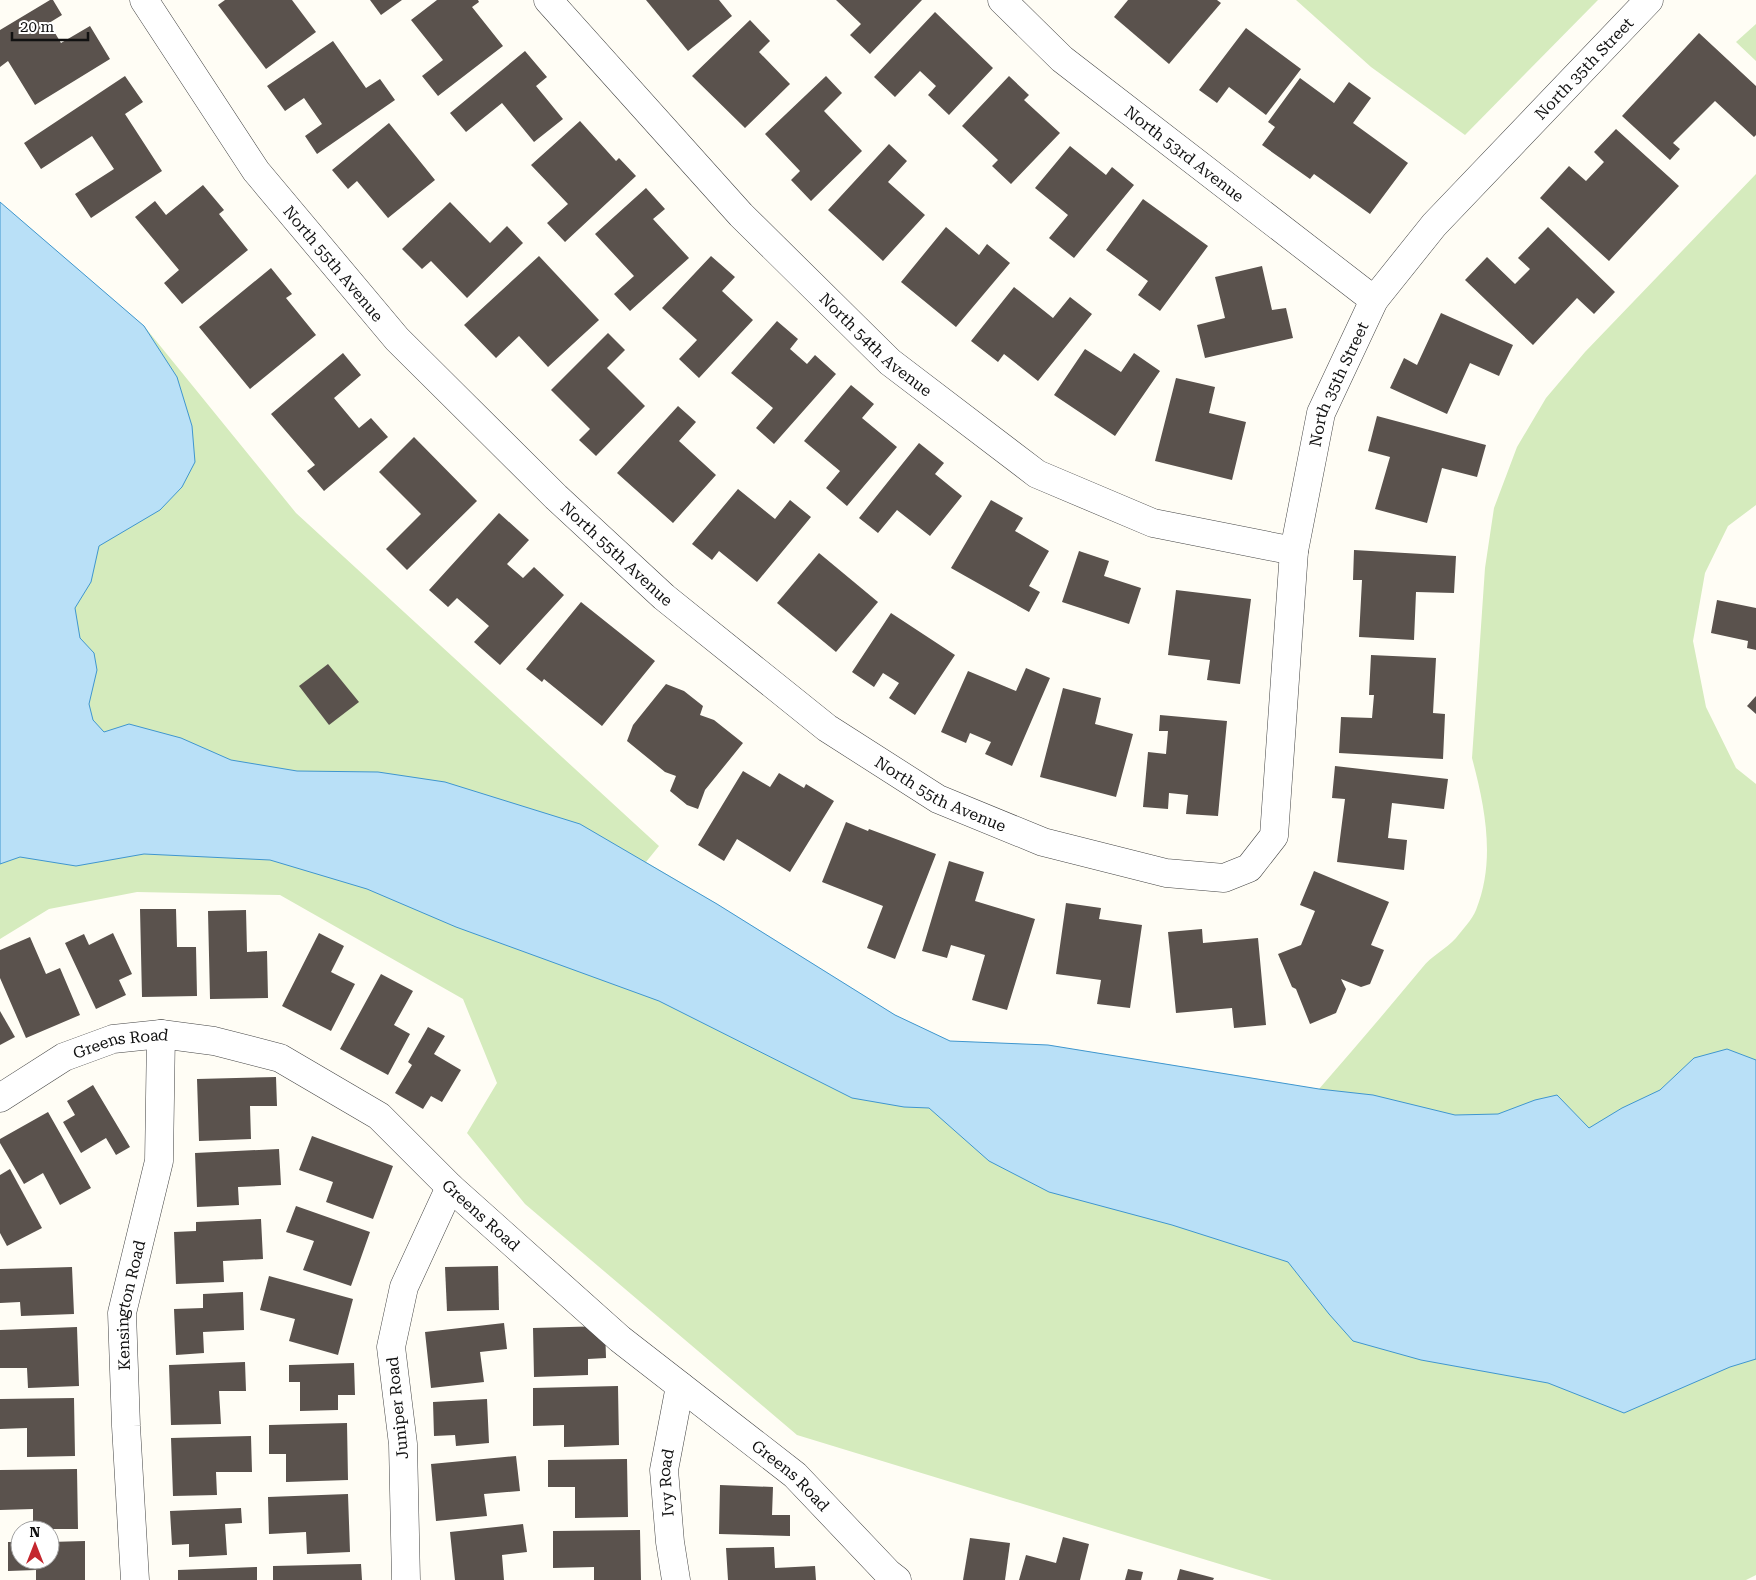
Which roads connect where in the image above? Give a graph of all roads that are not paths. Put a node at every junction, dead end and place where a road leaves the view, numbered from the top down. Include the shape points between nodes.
1 (144, 0) edge
2 (548, 0) edge
3 (1002, 0) edge
4 (1649, 0) edge
5 (1374, 300) junction
6 (1294, 552) junction
7 (1249, 868) joint
8 (162, 1034) junction
9 (0, 1098) edge
10 (450, 1187) junction
11 (680, 1386) junction
12 (135, 1580) edge
13 (406, 1580) edge
14 (676, 1580) edge
15 (897, 1580) edge

1 - 7 street, North 55th Avenue via 256,171 397,338 556,497 664,597 827,728 938,799 1043,842 1166,873 1224,878
2 - 6 street, North 54th Avenue via 741,215 890,362 1037,474 1153,523
3 - 5 street, North 53rd Avenue via 1062,58
4 - 5 street, North 35th Street via 1434,224
5 - 6 street, North 35th Street via 1321,413
6 - 7 street, North 35th Street via 1274,836
8 - 9 street, Greens Road via 113,1038 64,1056
8 - 10 street, Greens Road via 214,1041 280,1058 379,1116
8 - 12 street, Kensington Road via 159,1160 122,1313
10 - 11 street, Greens Road via 620,1339
10 - 13 street, Juniper Road via 404,1287 391,1347 403,1444
11 - 14 street, Ivy Road via 664,1470
11 - 15 street, Greens Road via 795,1475

